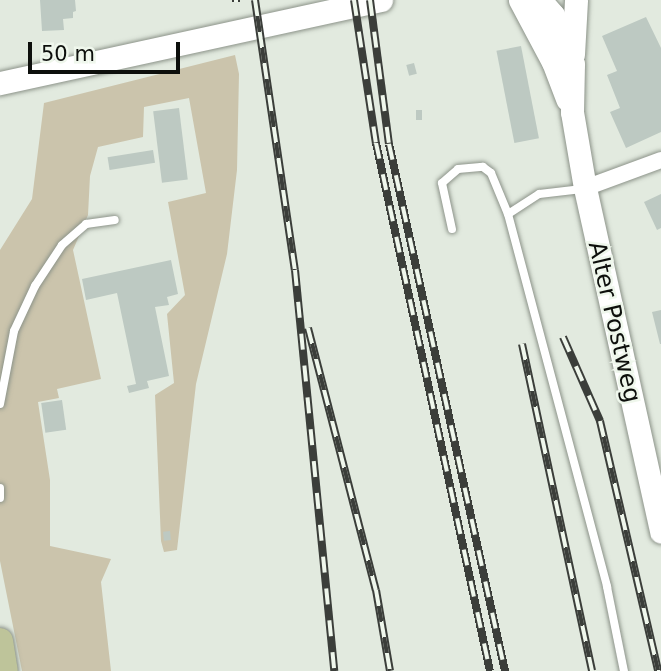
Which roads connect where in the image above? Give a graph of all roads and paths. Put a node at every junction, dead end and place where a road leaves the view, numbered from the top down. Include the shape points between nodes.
1 (381, 0) edge
2 (520, 0) edge
3 (540, 0) edge
4 (576, 0) edge
5 (573, 64) junction
6 (0, 83) edge
7 (572, 112) junction
8 (661, 160) edge
9 (585, 188) junction
10 (508, 214) junction
11 (115, 220) dead end
12 (452, 229) dead end
13 (0, 404) edge
14 (0, 488) edge
15 (0, 498) edge
16 (658, 498) edge
17 (661, 532) edge
18 (0, 641) edge
19 (5, 671) edge
20 (624, 671) edge

1 - 6 main road
2 - 7 main road, Alter Postweg via 553,62
3 - 5 main road, Alter Postweg via 553,15
4 - 5 main road
5 - 7 main road, Alter Postweg
7 - 9 main road, Alter Postweg
8 - 9 street
9 - 10 lane via 539,194
9 - 16 main road, Alter Postweg
10 - 12 lane via 491,173 483,167 458,169 442,183
10 - 20 lane via 607,587
11 - 13 lane via 86,224 62,245 35,286 14,331
14 - 15 lane
16 - 17 main road, Alter Postweg
18 - 19 main road

